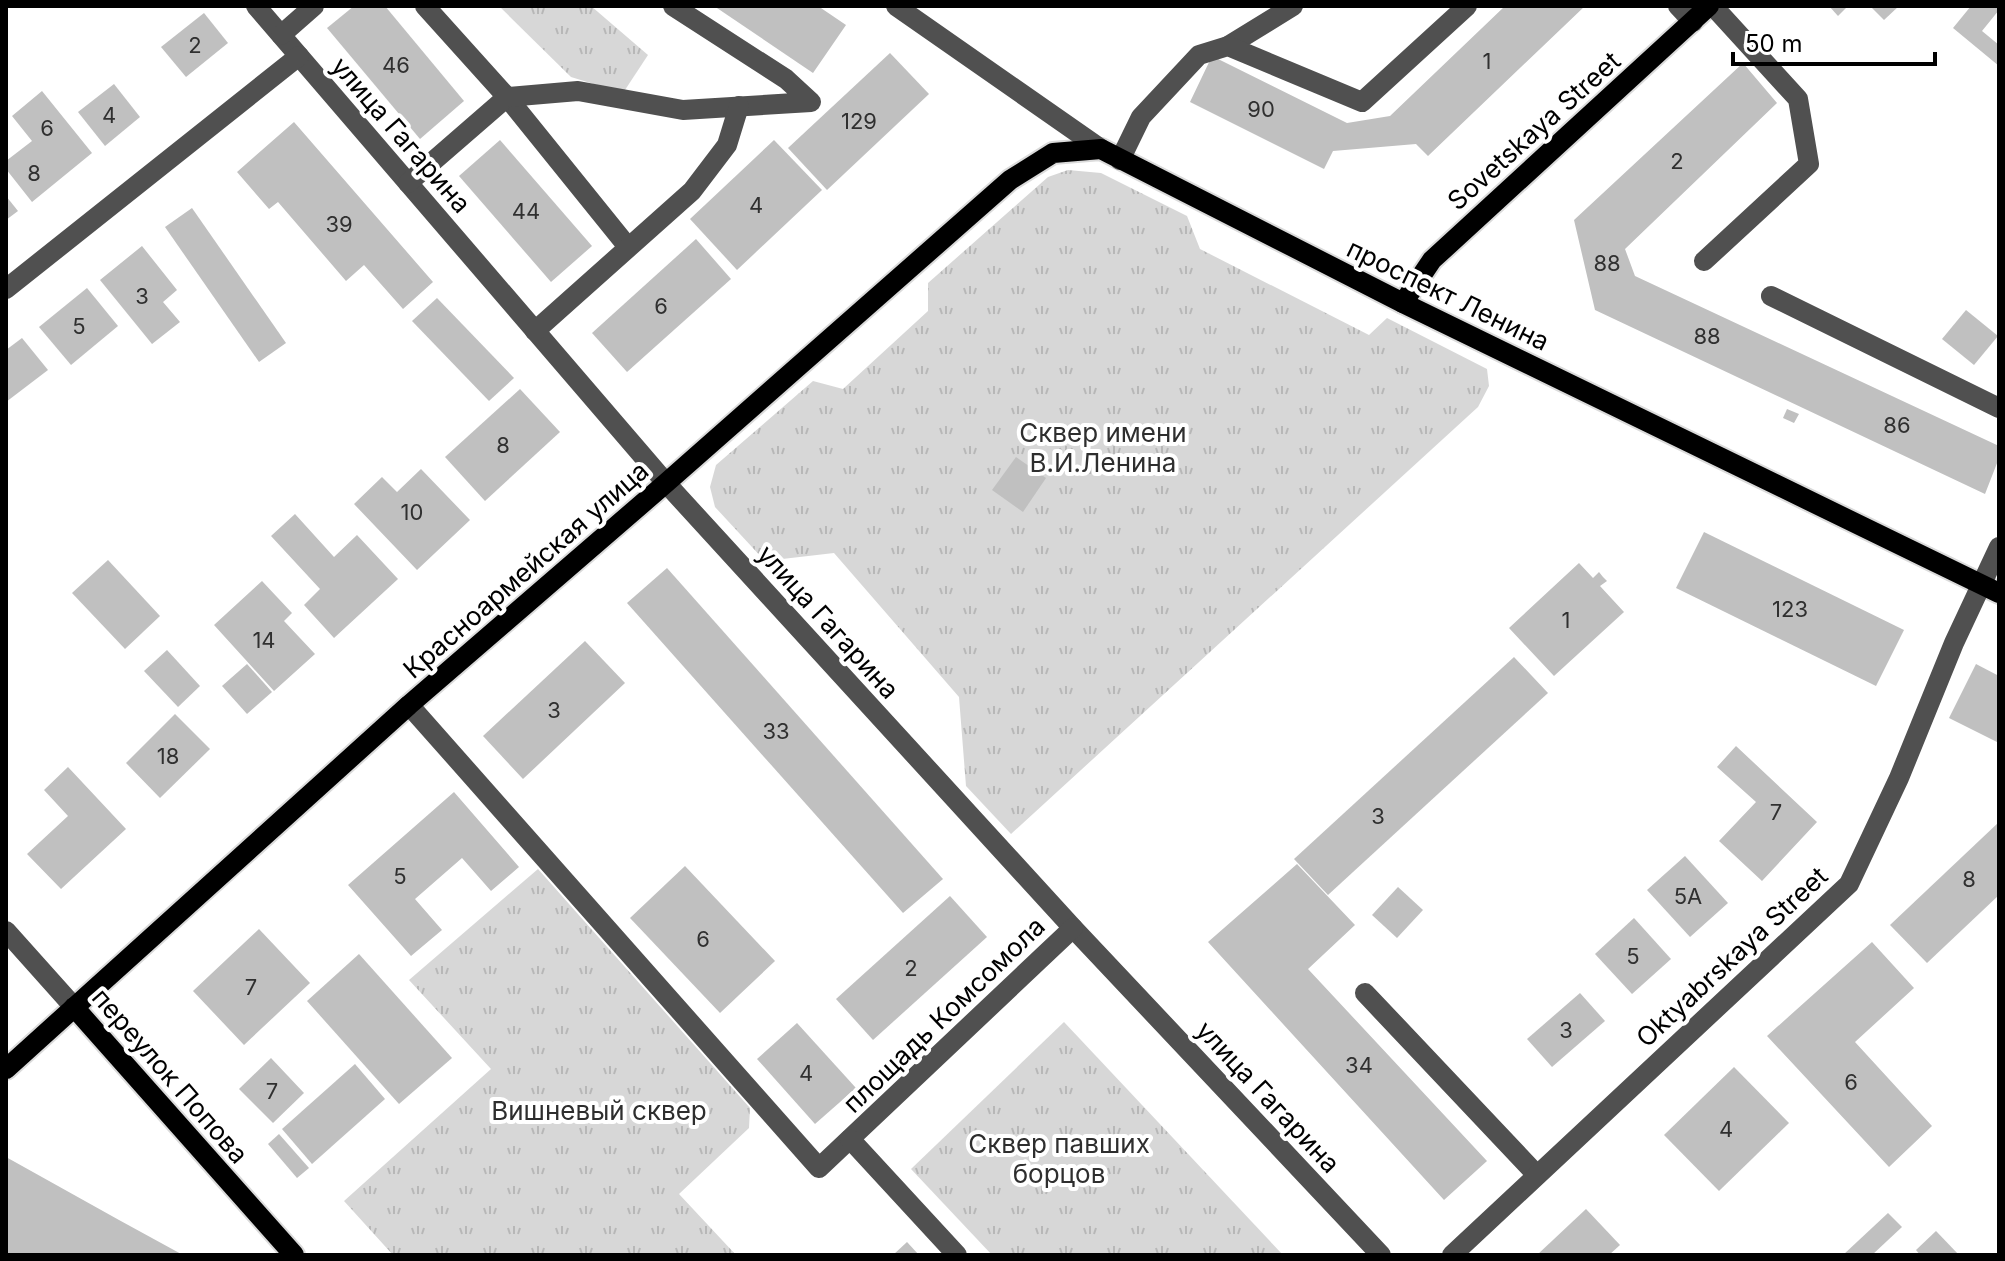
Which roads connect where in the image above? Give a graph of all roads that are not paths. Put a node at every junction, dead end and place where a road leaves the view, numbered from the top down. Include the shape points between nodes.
1 (256, 6) edge
2 (314, 6) edge
3 (425, 6) edge
4 (673, 6) edge
5 (896, 6) edge
6 (1293, 6) edge
7 (1467, 6) edge
8 (1678, 6) edge
9 (1711, 6) edge
10 (1693, 22) junction
11 (281, 35) junction
12 (1228, 46) junction
13 (299, 56) junction
14 (507, 97) junction
15 (739, 106) junction
16 (1101, 149) junction
17 (1120, 160) junction
18 (408, 183) junction
19 (628, 247) junction
20 (1704, 261) dead end
21 (6, 289) edge
22 (1771, 296) dead end
23 (1403, 303) junction
24 (535, 331) junction
25 (1999, 408) edge
26 (666, 483) junction
27 (1999, 547) edge
28 (1990, 589) edge
29 (409, 705) junction
30 (1073, 928) junction
31 (6, 931) edge
32 (1365, 993) dead end
33 (74, 1007) junction
34 (6, 1069) edge
35 (850, 1139) junction
36 (1537, 1175) junction
37 (294, 1255) edge
38 (957, 1255) edge
39 (1381, 1255) edge
40 (1452, 1255) edge

1 - 11 street, улица Гагарина
2 - 11 street
3 - 14 street
4 - 15 street via 786,79 811,102
5 - 16 street, проспект Ленина
6 - 12 street
7 - 12 street via 1362,102
8 - 10 street
9 - 10 main road, Sovetskaya Street
9 - 20 street via 1798,99 1809,164
10 - 23 main road, Sovetskaya Street via 1432,260
11 - 13 street, улица Гагарина
12 - 17 street via 1199,55 1141,117
13 - 18 street, улица Гагарина
13 - 21 street
14 - 15 street via 578,91 683,110
14 - 18 street
14 - 19 street
15 - 19 street via 727,145 692,191
16 - 17 main road, проспект Ленина
16 - 26 main road, Красноармейская улица via 1053,153 1010,180
17 - 23 main road, проспект Ленина
18 - 24 street, улица Гагарина
19 - 24 street
22 - 25 street
23 - 28 main road, проспект Ленина
24 - 26 street, улица Гагарина
26 - 29 main road, Красноармейская улица
26 - 30 street, улица Гагарина
27 - 28 street, Oktyabrskaya Street
28 - 36 street, Oktyabrskaya Street via 1954,643 1849,884
29 - 33 main road, Красноармейская улица
29 - 35 street, площадь Комсомола via 819,1168
30 - 35 street, площадь Комсомола
30 - 39 street, улица Гагарина
31 - 33 street, переулок Попова
32 - 36 street
33 - 34 main road, Красноармейская улица
33 - 37 main road, переулок Попова
35 - 38 street, площадь Комсомола
36 - 40 street, Oktyabrskaya Street

